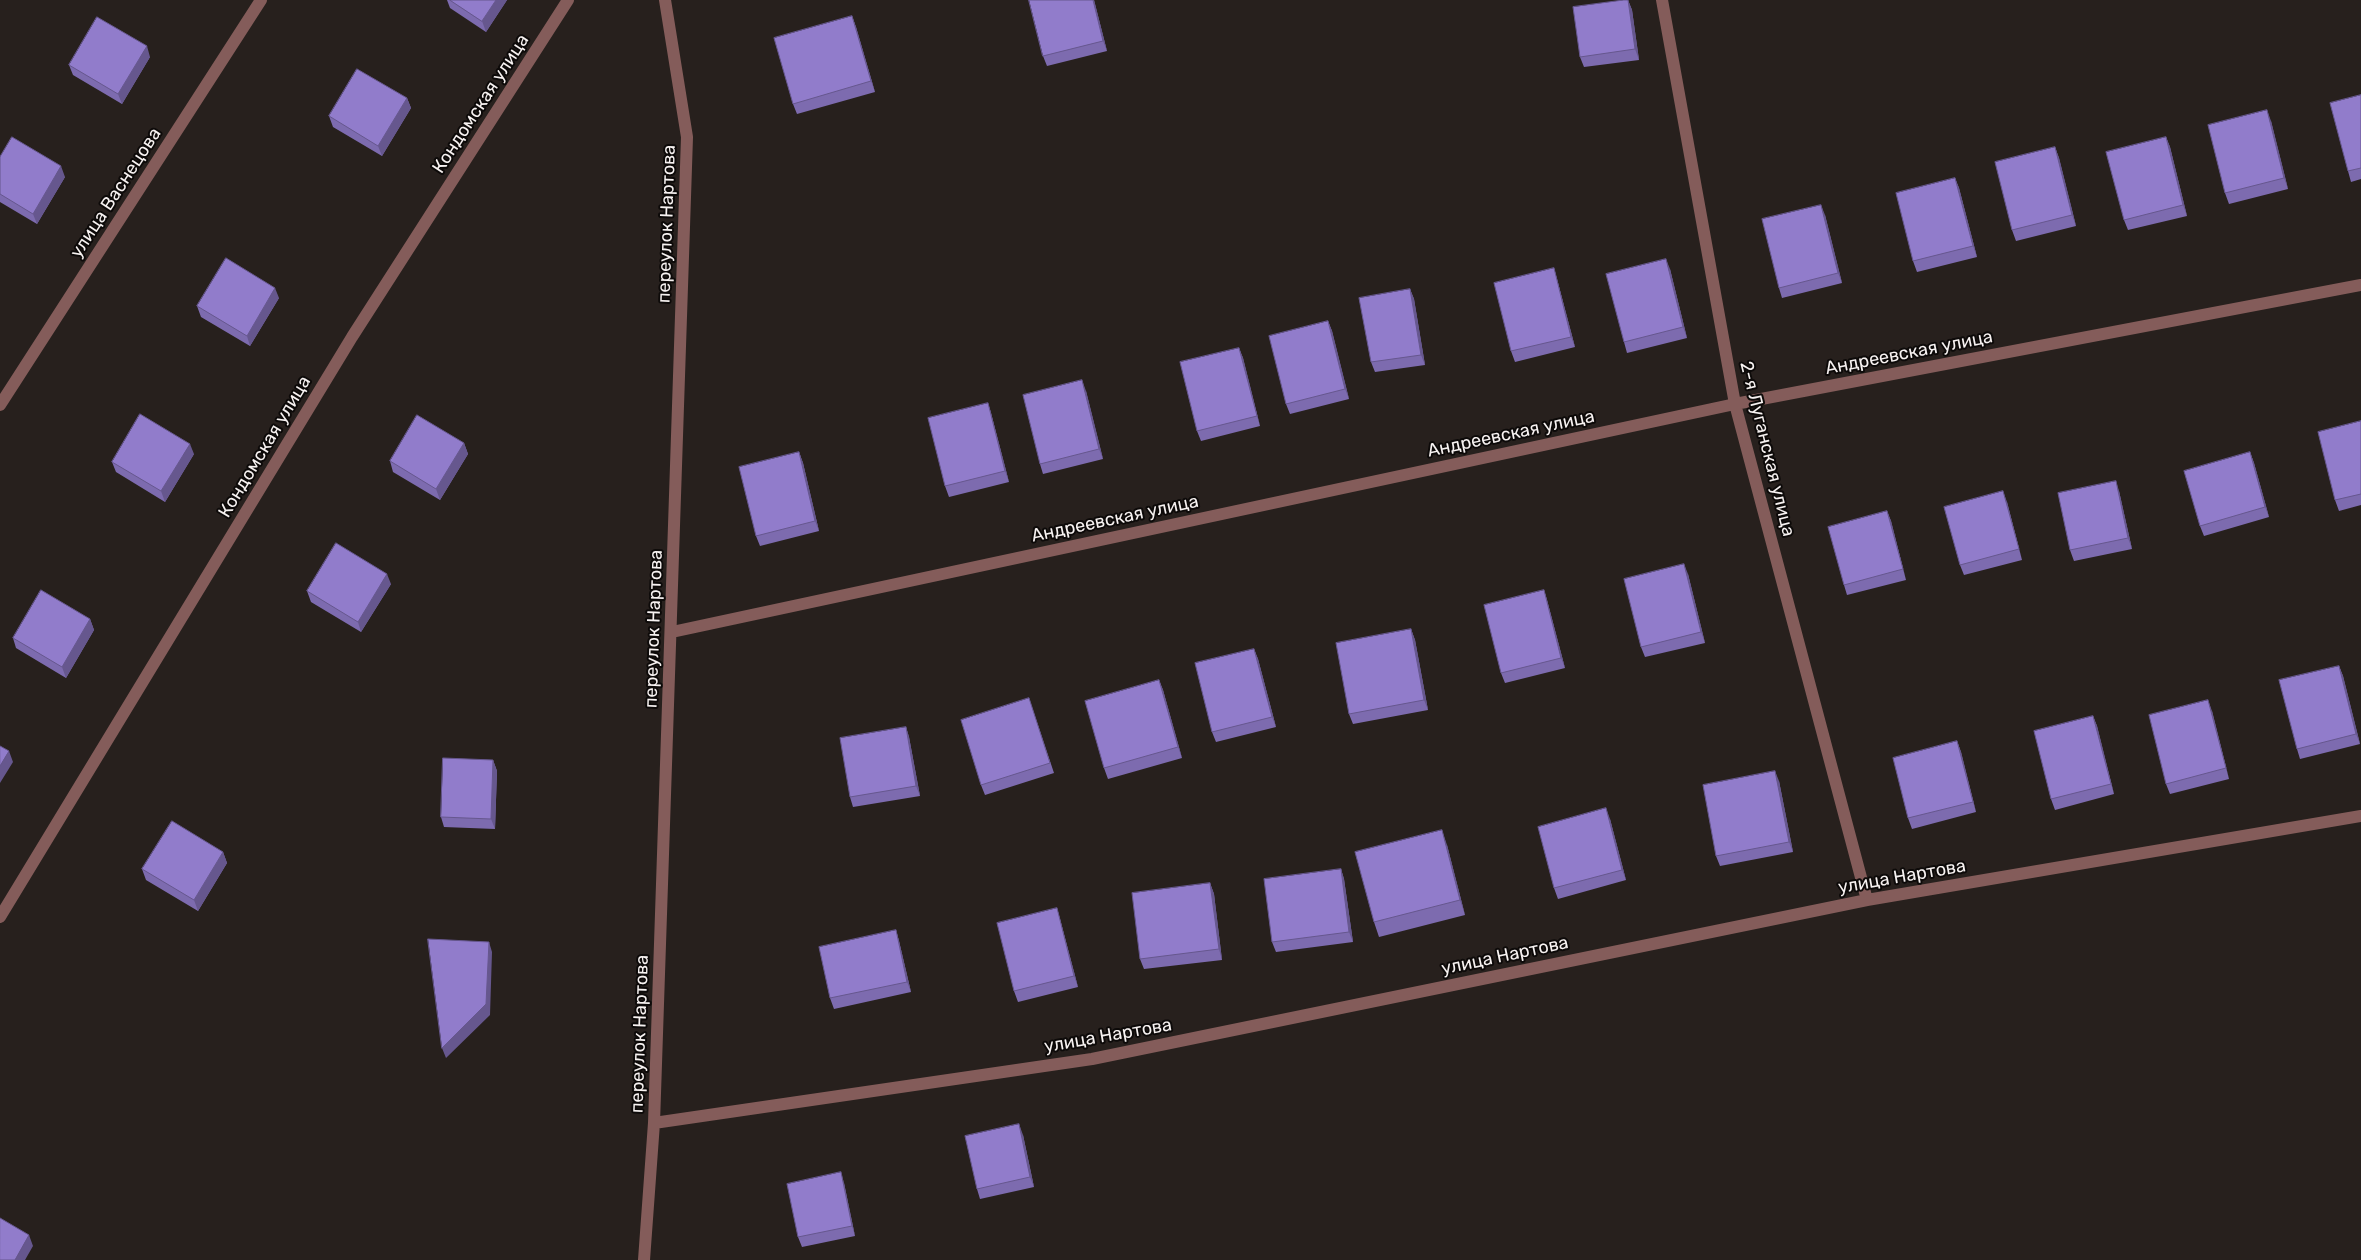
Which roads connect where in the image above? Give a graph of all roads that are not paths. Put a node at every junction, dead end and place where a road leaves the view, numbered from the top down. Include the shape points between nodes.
1 (261, 0) edge
2 (568, 0) edge
3 (665, 0) edge
4 (1662, 0) edge
5 (2361, 285) edge
6 (1735, 404) junction
7 (0, 405) edge
8 (672, 632) junction
9 (2361, 816) edge
10 (1867, 900) junction
11 (0, 918) edge
12 (654, 1123) junction
13 (644, 1260) edge

1 - 7 street, улица Васнецова
2 - 11 street, Кондомская улица via 352,337
3 - 8 street, переулок Нартова via 687,137
4 - 6 street, 2-я Луганская улица
5 - 6 street, Андреевская улица
6 - 8 street, Андреевская улица
6 - 10 street, 2-я Луганская улица
8 - 12 street, переулок Нартова
9 - 10 street, улица Нартова
10 - 12 street, улица Нартова via 1092,1059
12 - 13 street, переулок Нартова

